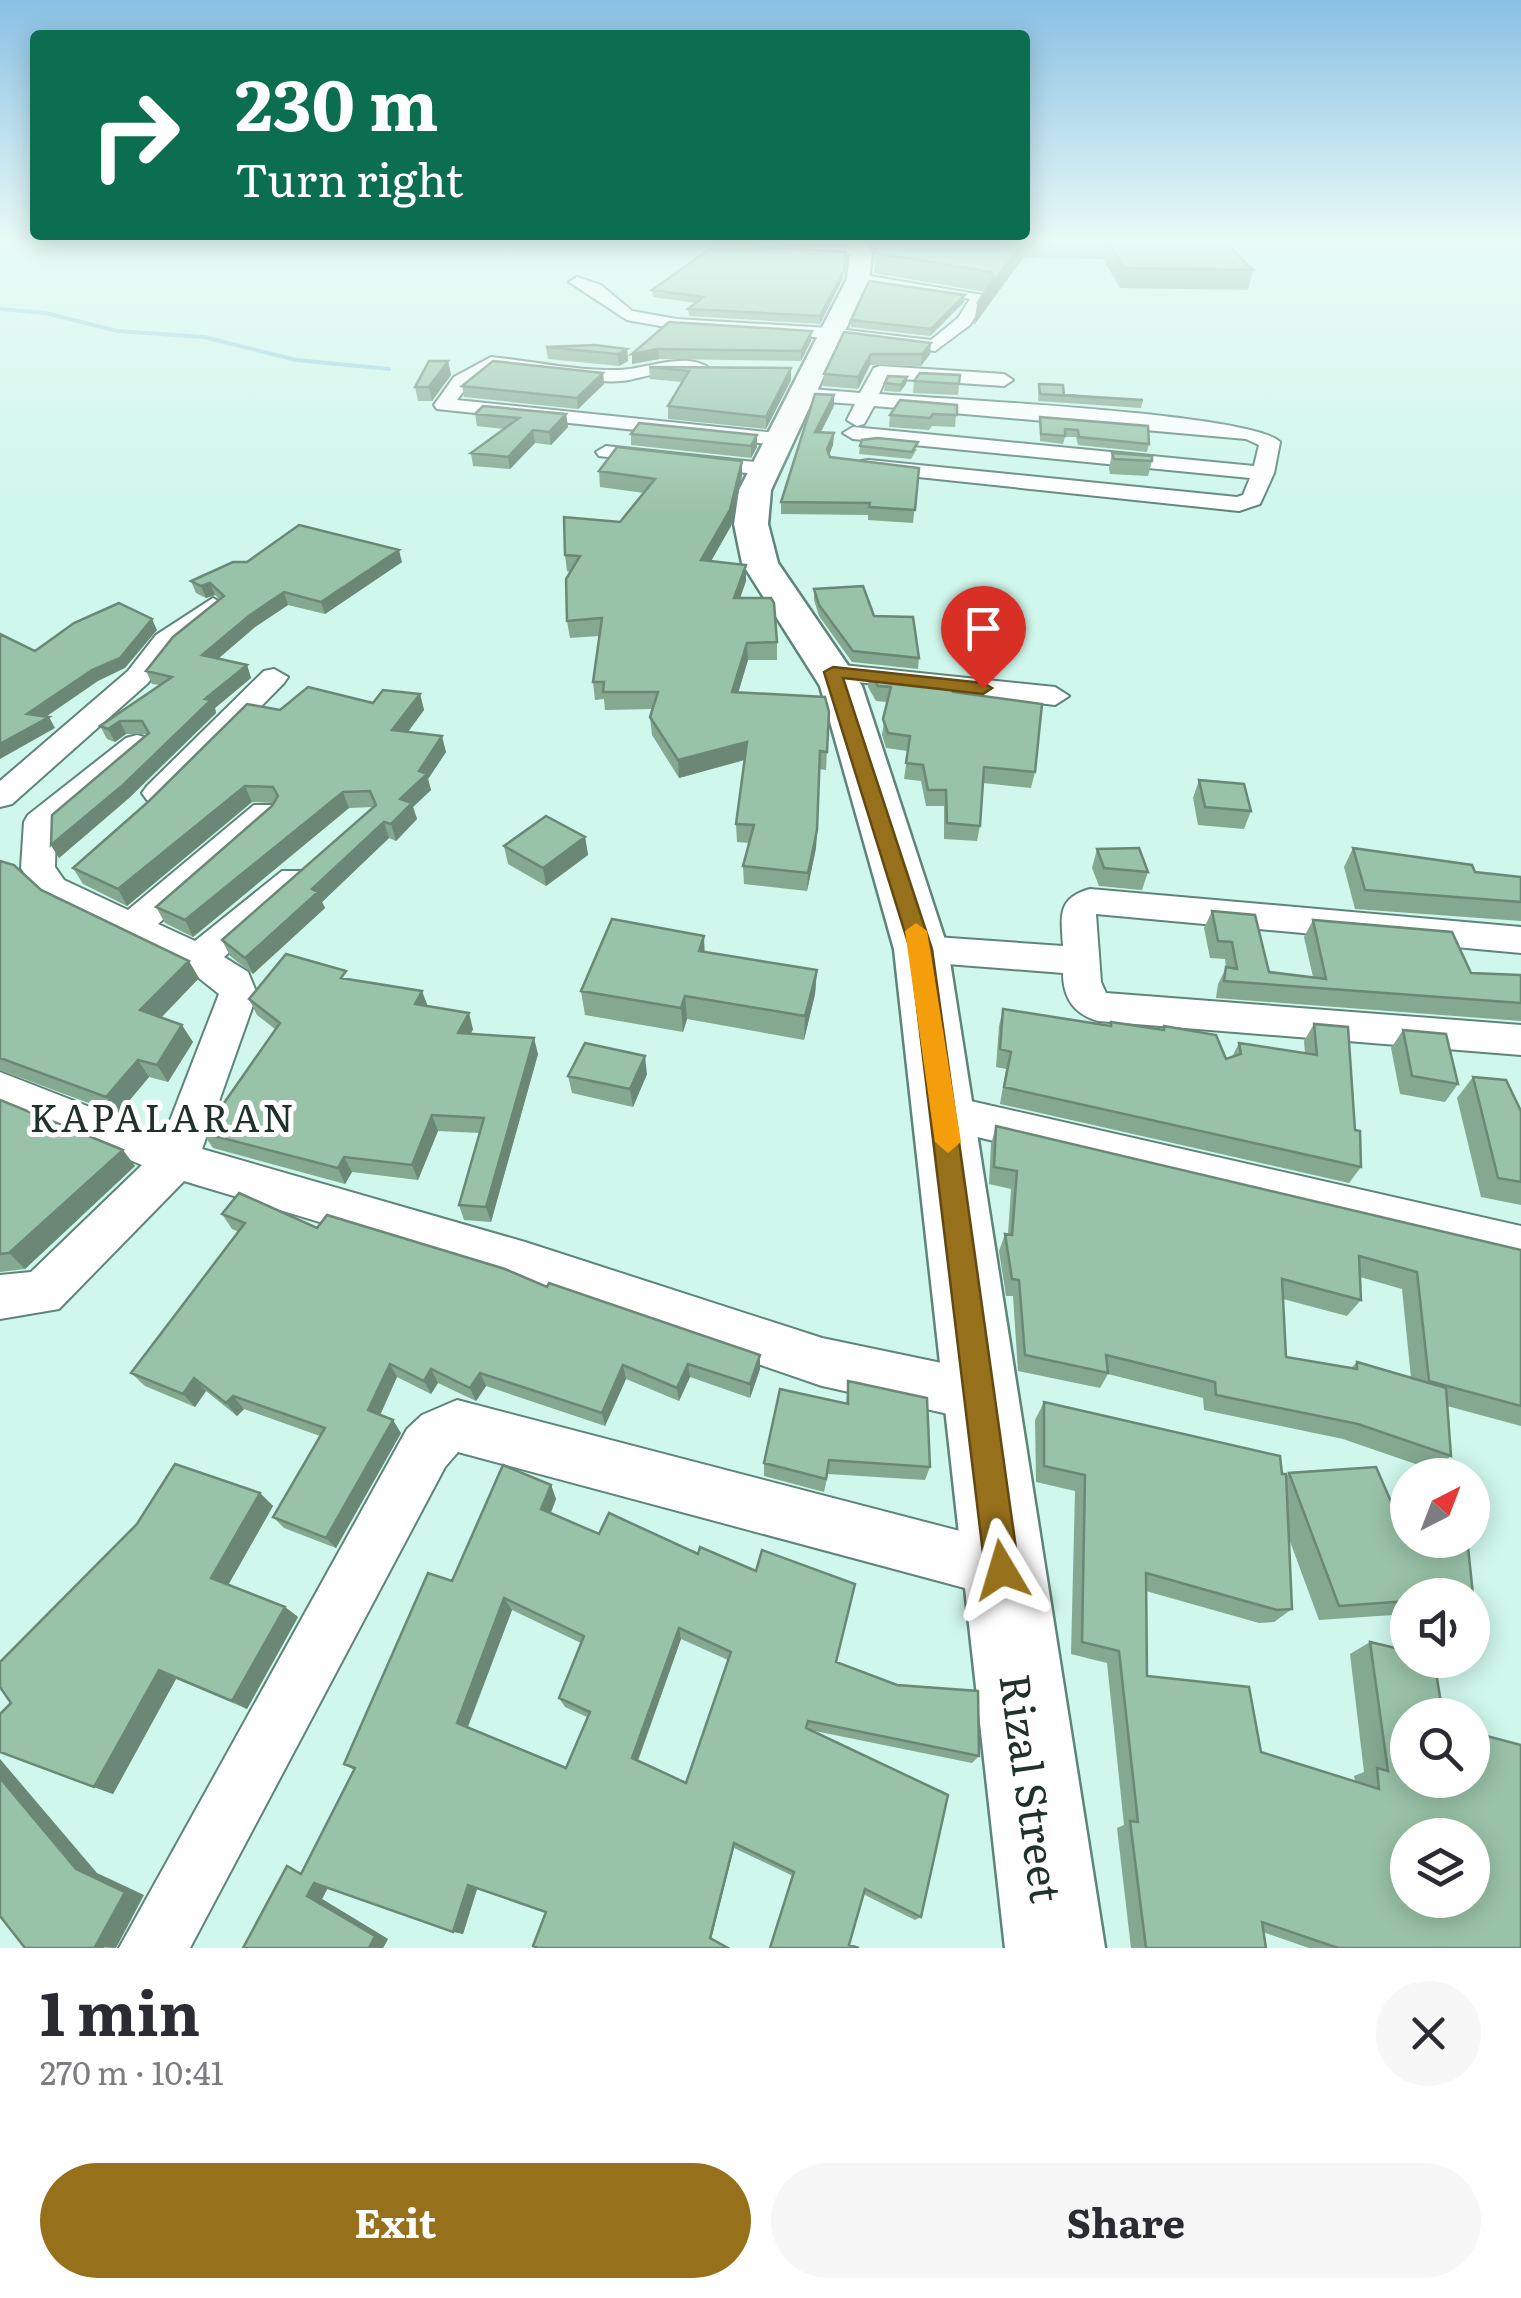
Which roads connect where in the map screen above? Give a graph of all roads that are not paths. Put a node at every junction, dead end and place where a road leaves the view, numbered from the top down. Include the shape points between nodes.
1 (785, 331) edge
2 (955, 331) edge
3 (829, 333) junction
4 (716, 369) edge
5 (620, 376) junction
6 (800, 378) junction
7 (1004, 380) dead end
8 (461, 381) junction
9 (501, 385) edge
10 (866, 398) junction
11 (577, 421) junction
12 (848, 448) junction
13 (606, 452) dead end
14 (771, 454) junction
15 (1263, 473) junction
16 (213, 606) edge
17 (274, 677) dead end
18 (837, 679) junction
19 (1056, 696) dead end
20 (136, 744) edge
21 (1, 796) edge
22 (265, 812) edge
23 (130, 819) edge
24 (40, 822) junction
25 (324, 852) edge
26 (132, 927) junction
27 (1521, 940) edge
28 (921, 949) junction
29 (198, 958) junction
30 (1082, 961) junction
31 (1521, 1040) edge
32 (0, 1089) edge
33 (944, 1112) junction
34 (176, 1160) junction
35 (1521, 1247) edge
36 (0, 1297) edge
37 (980, 1396) junction
38 (1002, 1570) junction
39 (154, 1948) edge
40 (1056, 1948) edge

1 - 3 street
2 - 3 street via 941,345 897,335
3 - 6 main road, Rizal Street
4 - 5 street via 659,368
5 - 8 street via 506,361 477,368
5 - 11 street
6 - 10 street
6 - 14 main road, Rizal Street
7 - 10 street via 883,372
8 - 9 street
8 - 11 street via 444,406
10 - 12 street
10 - 15 street via 1250,433 1270,442
11 - 14 street
12 - 15 street
12 - 15 street via 1239,504 1252,499
13 - 14 street
14 - 18 main road, Rizal Street via 751,503 760,563
16 - 21 street via 166,641 138,678
17 - 23 street
18 - 19 street
18 - 28 main road, Rizal Street
20 - 24 street
21 - 24 street
22 - 26 street
24 - 26 street via 38,868 65,876
25 - 29 street
26 - 29 street
27 - 30 street via 1090,901 1078,908
28 - 30 street
28 - 33 main road, Rizal Street
29 - 34 street via 235,982 238,994
30 - 31 street via 1082,991 1098,1007
32 - 34 street
33 - 35 street
33 - 37 main road, Rizal Street
34 - 36 street via 42,1294
34 - 37 street via 525,1262 822,1362
37 - 38 main road, Rizal Street
38 - 39 street via 458,1426 440,1433
38 - 40 main road, Rizal Street

